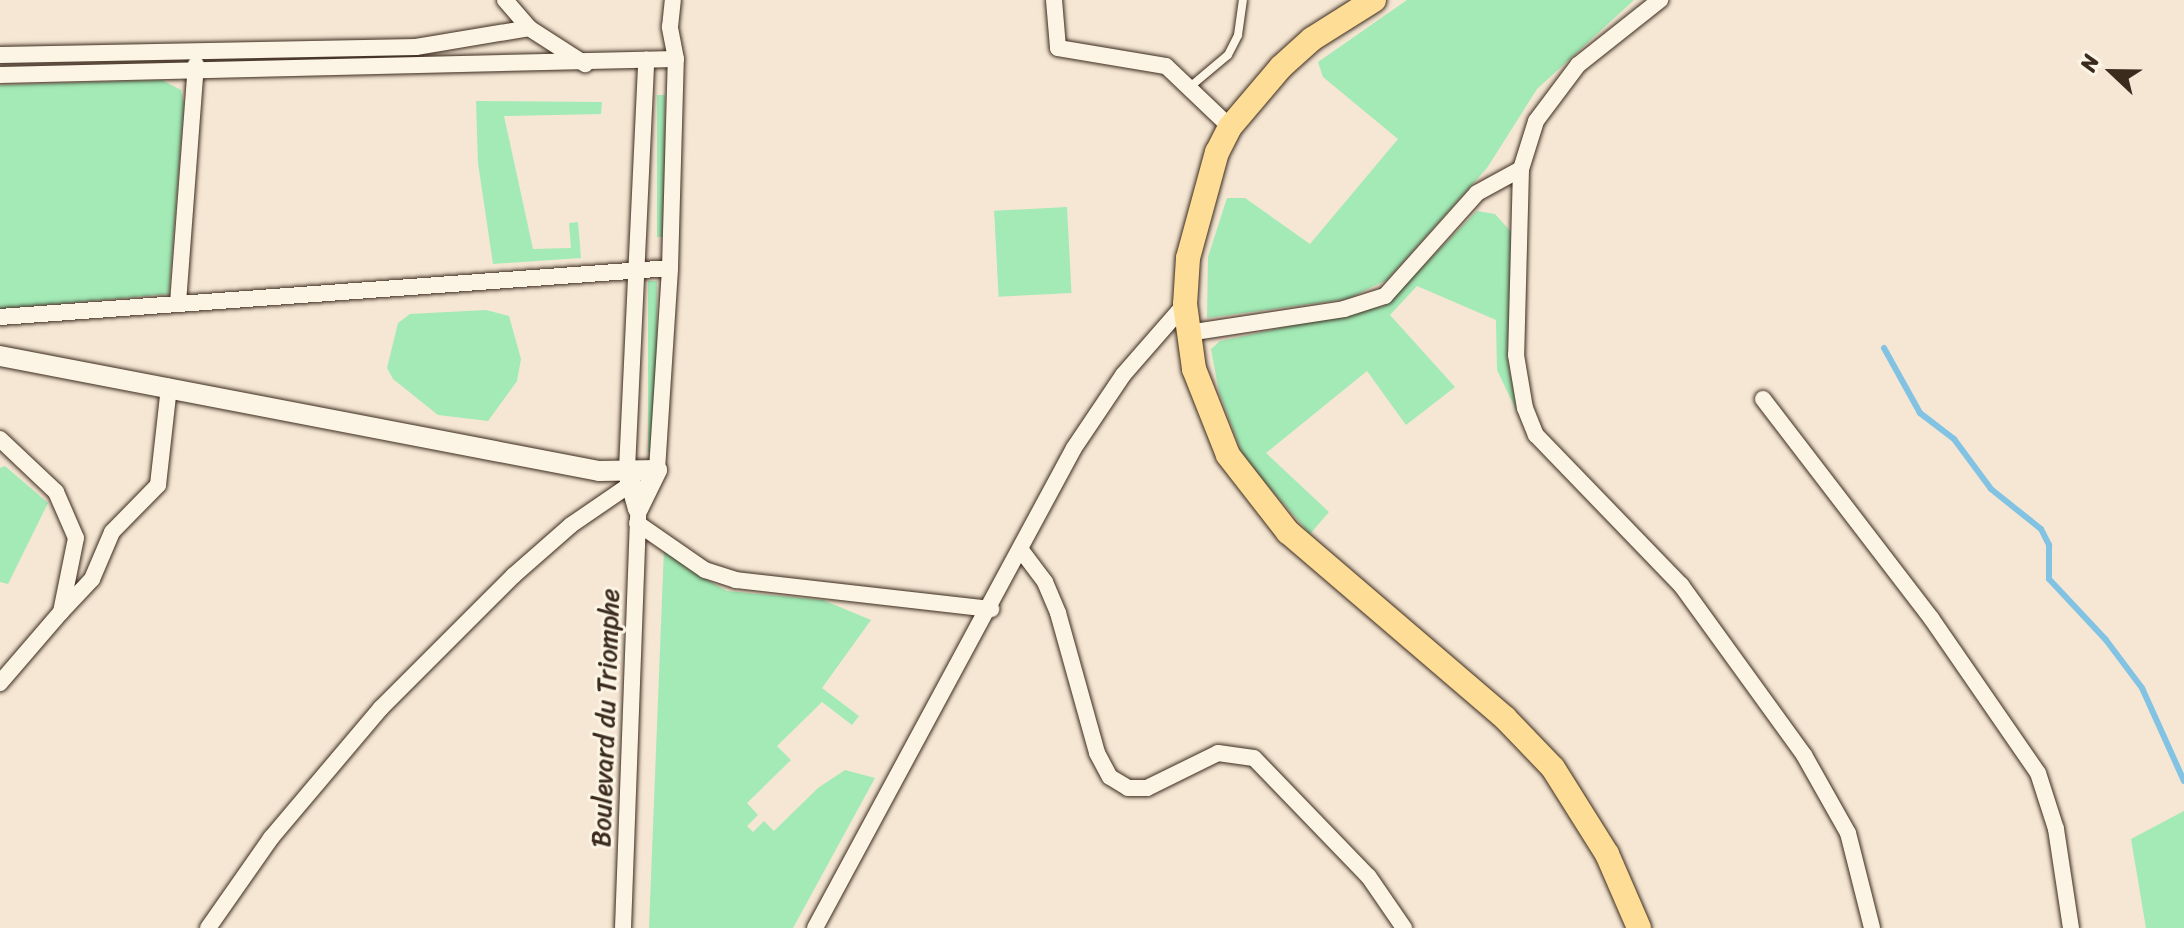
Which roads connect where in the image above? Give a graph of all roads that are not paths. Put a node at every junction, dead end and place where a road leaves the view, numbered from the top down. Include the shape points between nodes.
1 (505, 0) edge
2 (673, 0) edge
3 (1054, 0) edge
4 (1243, 0) edge
5 (1374, 0) edge
6 (1660, 0) edge
7 (529, 28) junction
8 (196, 51) junction
9 (0, 55) edge
10 (646, 59) junction
11 (676, 59) junction
12 (585, 64) junction
13 (195, 73) junction
14 (0, 75) edge
15 (1191, 86) junction
16 (1230, 127) junction
17 (1521, 169) junction
18 (670, 268) junction
19 (638, 269) junction
20 (178, 303) junction
21 (1185, 304) junction
22 (0, 317) edge
23 (1188, 333) junction
24 (0, 356) edge
25 (169, 387) junction
26 (1763, 399) dead end
27 (0, 439) edge
28 (657, 470) junction
29 (628, 478) junction
30 (638, 516) junction
31 (1021, 550) junction
32 (991, 609) junction
33 (61, 612) junction
34 (0, 683) edge
35 (208, 928) edge
36 (623, 928) edge
37 (815, 928) edge
38 (1404, 928) edge
39 (1639, 928) edge
40 (1872, 928) edge
41 (2071, 928) edge

1 - 7 street
2 - 11 street via 670,27
3 - 15 street via 1058,48 1166,66
4 - 15 lane via 1238,35 1228,55
5 - 16 main road via 1312,39
6 - 17 street via 1597,47 1548,100
7 - 8 street via 449,45
7 - 12 street
8 - 9 street
8 - 13 street
10 - 11 street
10 - 12 street
10 - 19 street
11 - 18 street
12 - 13 street
13 - 14 street
13 - 20 street
15 - 16 street
16 - 21 main road via 1195,220
17 - 23 street via 1477,193 1385,296 1344,309
17 - 40 street via 1516,355 1525,408 1536,435 1681,585 1804,755 1848,833
18 - 19 street
18 - 28 street
19 - 20 street
19 - 29 street
20 - 22 street
21 - 23 main road
21 - 31 street via 1123,375 1074,448
23 - 39 main road via 1216,429 1246,483 1320,563 1505,718 1553,768 1601,843
24 - 25 street
25 - 29 street
25 - 33 street via 158,485 112,532 92,579
26 - 41 street via 1931,618 2038,773 2056,829
27 - 33 street via 56,492 72,524 75,561
28 - 29 street
28 - 30 street
29 - 30 street
29 - 35 street via 414,674 271,838
30 - 32 street via 705,570 736,580
30 - 36 street, Boulevard du Triomphe
31 - 32 street
31 - 38 street via 1045,582 1058,613 1097,753 1110,777 1128,788 1147,788 1218,753 1254,758 1369,877
32 - 37 street
33 - 34 street

